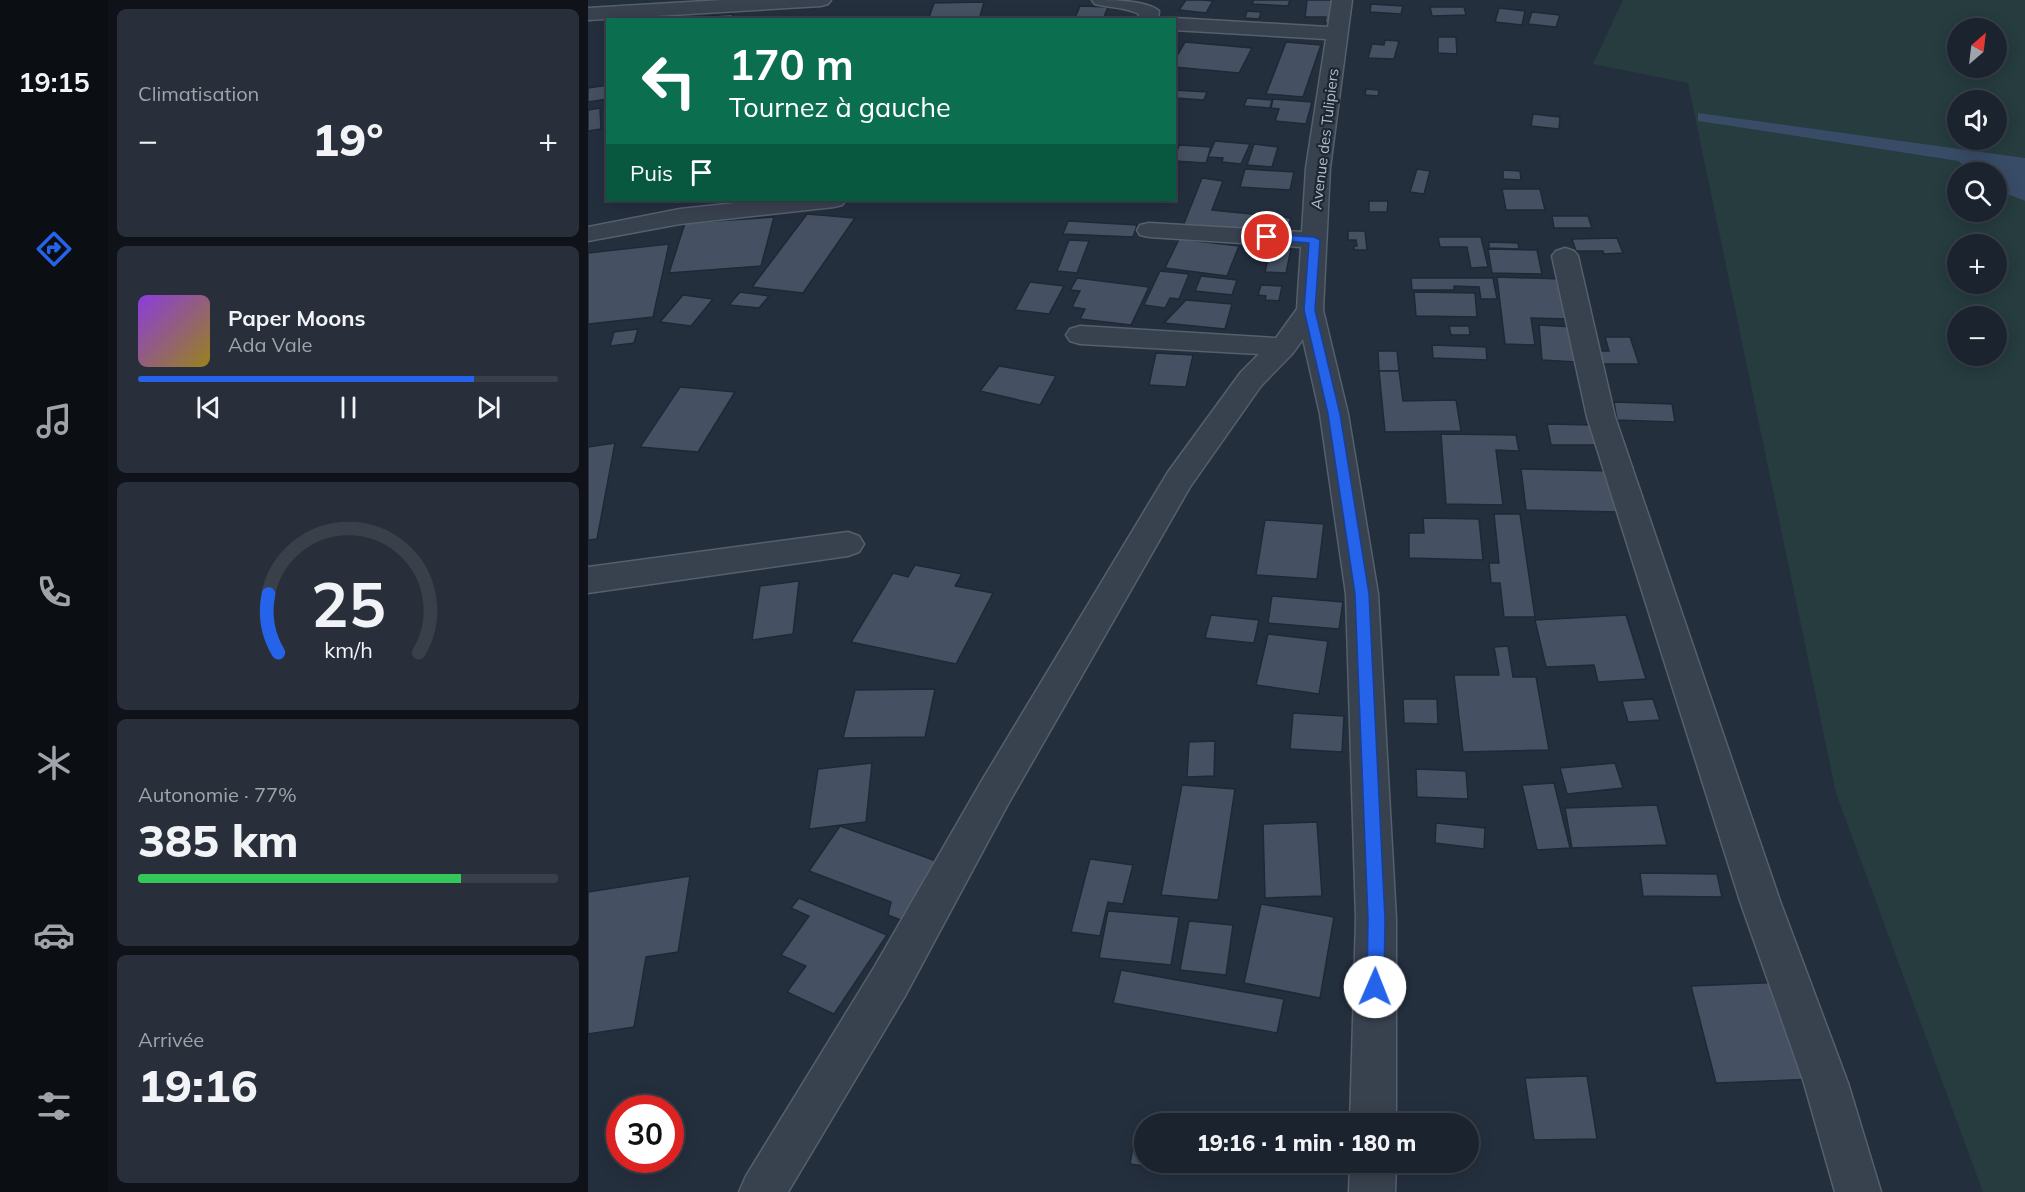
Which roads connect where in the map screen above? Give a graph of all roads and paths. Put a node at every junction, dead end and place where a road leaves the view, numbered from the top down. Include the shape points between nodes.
1 (821, 0) edge
2 (1102, 0) edge
3 (1342, 0) edge
4 (588, 14) edge
5 (1148, 18) edge
6 (1176, 24) edge
7 (1338, 34) junction
8 (824, 201) edge
9 (1149, 230) dead end
10 (588, 234) edge
11 (1314, 240) junction
12 (1565, 256) dead end
13 (1310, 310) junction
14 (1080, 336) dead end
15 (1283, 347) junction
16 (848, 544) dead end
17 (588, 580) edge
18 (1373, 1113) edge
19 (1373, 1173) edge
20 (762, 1192) edge
21 (1372, 1192) edge
22 (1858, 1192) edge

1 - 4 street
2 - 5 street via 1141,6 1149,11
3 - 7 street, Avenue des Tulipiers
6 - 7 street
7 - 11 street, Avenue des Tulipiers via 1318,168
8 - 10 street via 638,221
9 - 11 street
11 - 13 street, Avenue des Tulipiers
12 - 22 street via 1604,428 1760,901 1826,1083
13 - 15 street
13 - 18 street, Avenue des Tulipiers via 1334,414 1362,594 1376,919
14 - 15 street
15 - 20 street via 1251,379 1179,480 994,794 890,981
16 - 17 street
19 - 21 street

